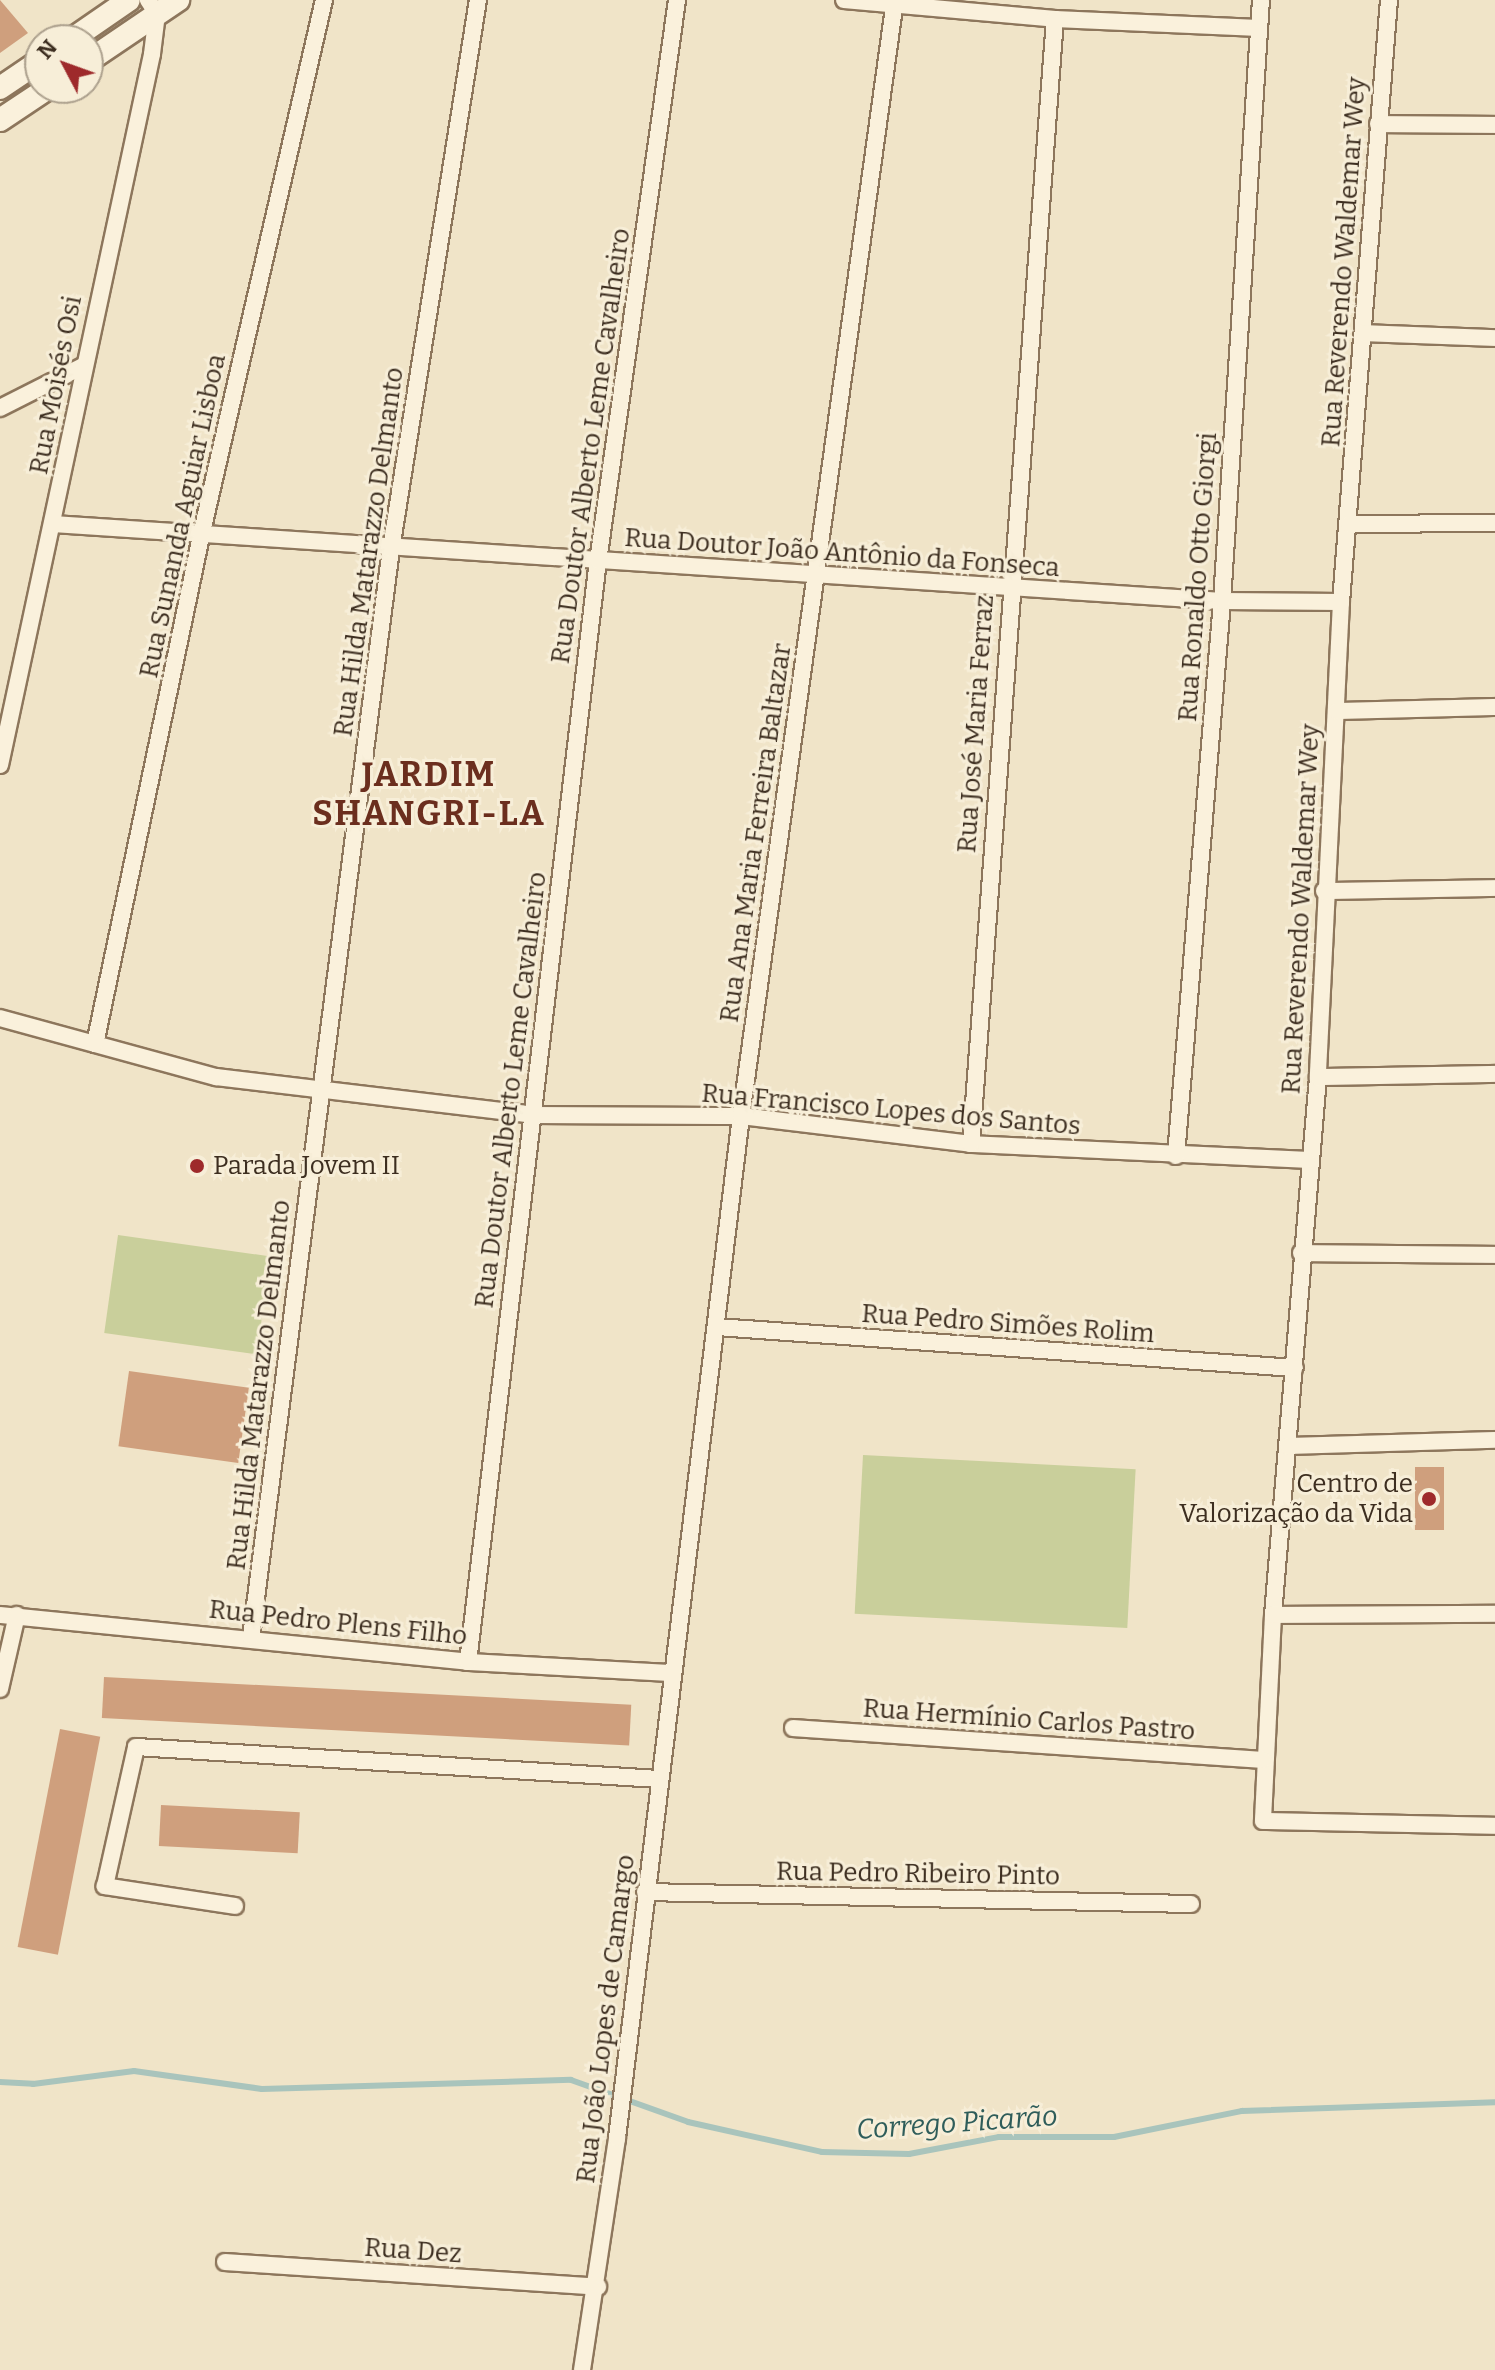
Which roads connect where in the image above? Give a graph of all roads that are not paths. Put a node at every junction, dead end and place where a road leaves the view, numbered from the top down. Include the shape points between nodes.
1 (129, 0) edge
2 (178, 0) edge
3 (324, 0) edge
4 (478, 0) edge
5 (677, 0) edge
6 (844, 0) edge
7 (1261, 0) edge
8 (1389, 0) edge
9 (895, 2) edge
10 (152, 7) edge
11 (1055, 19) junction
12 (94, 24) edge
13 (1259, 28) junction
14 (104, 48) edge
15 (24, 72) edge
16 (0, 88) edge
17 (24, 104) edge
18 (0, 120) edge
19 (1378, 124) junction
20 (1495, 125) edge
21 (1363, 333) junction
22 (1495, 338) edge
23 (83, 366) junction
24 (0, 408) edge
25 (1495, 523) edge
26 (53, 524) junction
27 (1349, 524) junction
28 (201, 536) junction
29 (391, 549) junction
30 (598, 561) junction
31 (814, 576) junction
32 (1010, 588) junction
33 (1222, 601) junction
34 (1341, 602) junction
35 (6, 707) edge
36 (1495, 707) edge
37 (1337, 711) junction
38 (0, 765) edge
39 (1495, 888) edge
40 (1324, 891) junction
41 (0, 1018) edge
42 (95, 1044) junction
43 (1495, 1074) edge
44 (1318, 1077) junction
45 (320, 1090) junction
46 (533, 1115) junction
47 (741, 1116) junction
48 (971, 1144) junction
49 (1176, 1156) junction
50 (1307, 1160) junction
51 (1301, 1253) junction
52 (1495, 1255) edge
53 (717, 1327) junction
54 (1295, 1368) junction
55 (1495, 1440) edge
56 (1288, 1446) junction
57 (1495, 1614) edge
58 (8, 1615) edge
59 (1273, 1615) junction
60 (251, 1637) junction
61 (468, 1662) junction
62 (671, 1673) junction
63 (0, 1689) edge
64 (793, 1728) dead end
65 (1263, 1760) junction
66 (659, 1779) junction
67 (1495, 1826) edge
68 (645, 1892) junction
69 (1191, 1904) dead end
70 (235, 1906) dead end
71 (225, 2262) dead end
72 (598, 2287) junction
73 (582, 2370) edge

1 - 12 main road
2 - 10 main road
3 - 28 street, Rua Sunanda Aguiar Lisboa
4 - 29 street, Rua Hilda Matarazzo Delmanto
5 - 30 street, Rua Doutor Alberto Leme Cavalheiro
6 - 9 street
7 - 13 street, Rua Ronaldo Otto Giorgi
8 - 19 street, Rua Reverendo Waldemar Wey
9 - 11 street
9 - 31 street, Rua Ana Maria Ferreira Baltazar
10 - 14 main road
10 - 23 street, Rua Moisés Osi
11 - 13 street
11 - 32 street, Rua José Maria Ferraz
13 - 33 street, Rua Ronaldo Otto Giorgi
15 - 16 main road
17 - 18 main road
19 - 20 street
19 - 21 street, Rua Reverendo Waldemar Wey
21 - 22 street
21 - 27 street, Rua Reverendo Waldemar Wey
23 - 24 street
23 - 26 street, Rua Moisés Osi
25 - 27 street
26 - 28 street, Rua Doutor João Antônio da Fonseca
26 - 35 street, Rua Moisés Osi
27 - 34 street, Rua Reverendo Waldemar Wey
28 - 29 street, Rua Doutor João Antônio da Fonseca
28 - 42 street, Rua Sunanda Aguiar Lisboa
29 - 30 street, Rua Doutor João Antônio da Fonseca
29 - 45 street, Rua Hilda Matarazzo Delmanto
30 - 31 street, Rua Doutor João Antônio da Fonseca
30 - 46 street, Rua Doutor Alberto Leme Cavalheiro
31 - 32 street, Rua Doutor João Antônio da Fonseca
31 - 47 street, Rua Ana Maria Ferreira Baltazar
32 - 33 street, Rua Doutor João Antônio da Fonseca
32 - 48 street, Rua José Maria Ferraz
33 - 34 street, Rua Doutor João Antônio da Fonseca
33 - 49 street, Rua Ronaldo Otto Giorgi
34 - 37 street, Rua Reverendo Waldemar Wey
35 - 38 street, Rua Moisés Osi
36 - 37 street
37 - 40 street, Rua Reverendo Waldemar Wey
39 - 40 street
40 - 44 street, Rua Reverendo Waldemar Wey
41 - 42 street, Rua Francisco Lopes dos Santos
42 - 45 street, Rua Francisco Lopes dos Santos via 216,1077
43 - 44 street
44 - 50 street, Rua Reverendo Waldemar Wey
45 - 46 street, Rua Francisco Lopes dos Santos
45 - 60 street, Rua Hilda Matarazzo Delmanto
46 - 47 street, Rua Francisco Lopes dos Santos
46 - 61 street, Rua Doutor Alberto Leme Cavalheiro
47 - 48 street, Rua Francisco Lopes dos Santos
47 - 53 street, Rua Ana Maria Ferreira Baltazar
48 - 49 street, Rua Francisco Lopes dos Santos
49 - 50 street, Rua Francisco Lopes dos Santos
50 - 51 street, Rua Reverendo Waldemar Wey
51 - 52 street
51 - 54 street, Rua Reverendo Waldemar Wey
53 - 54 street, Rua Pedro Simões Rolim
53 - 62 street, Rua Ana Maria Ferreira Baltazar
54 - 56 street, Rua Reverendo Waldemar Wey
55 - 56 street
56 - 59 street, Rua Reverendo Waldemar Wey
57 - 59 street
58 - 60 street, Rua Pedro Plens Filho
58 - 63 street
59 - 65 street, Rua Reverendo Waldemar Wey
60 - 61 street, Rua Pedro Plens Filho
61 - 62 street, Rua Pedro Plens Filho
62 - 66 street, Rua João Lopes de Camargo
64 - 65 street, Rua Hermínio Carlos Pastro
65 - 67 street, Rua Reverendo Waldemar Wey via 1263,1821
66 - 68 street, Rua João Lopes de Camargo
66 - 70 street via 136,1747 105,1886
68 - 69 street, Rua Pedro Ribeiro Pinto
68 - 72 street, Rua João Lopes de Camargo
71 - 72 street, Rua Dez
72 - 73 street, Rua João Lopes de Camargo

